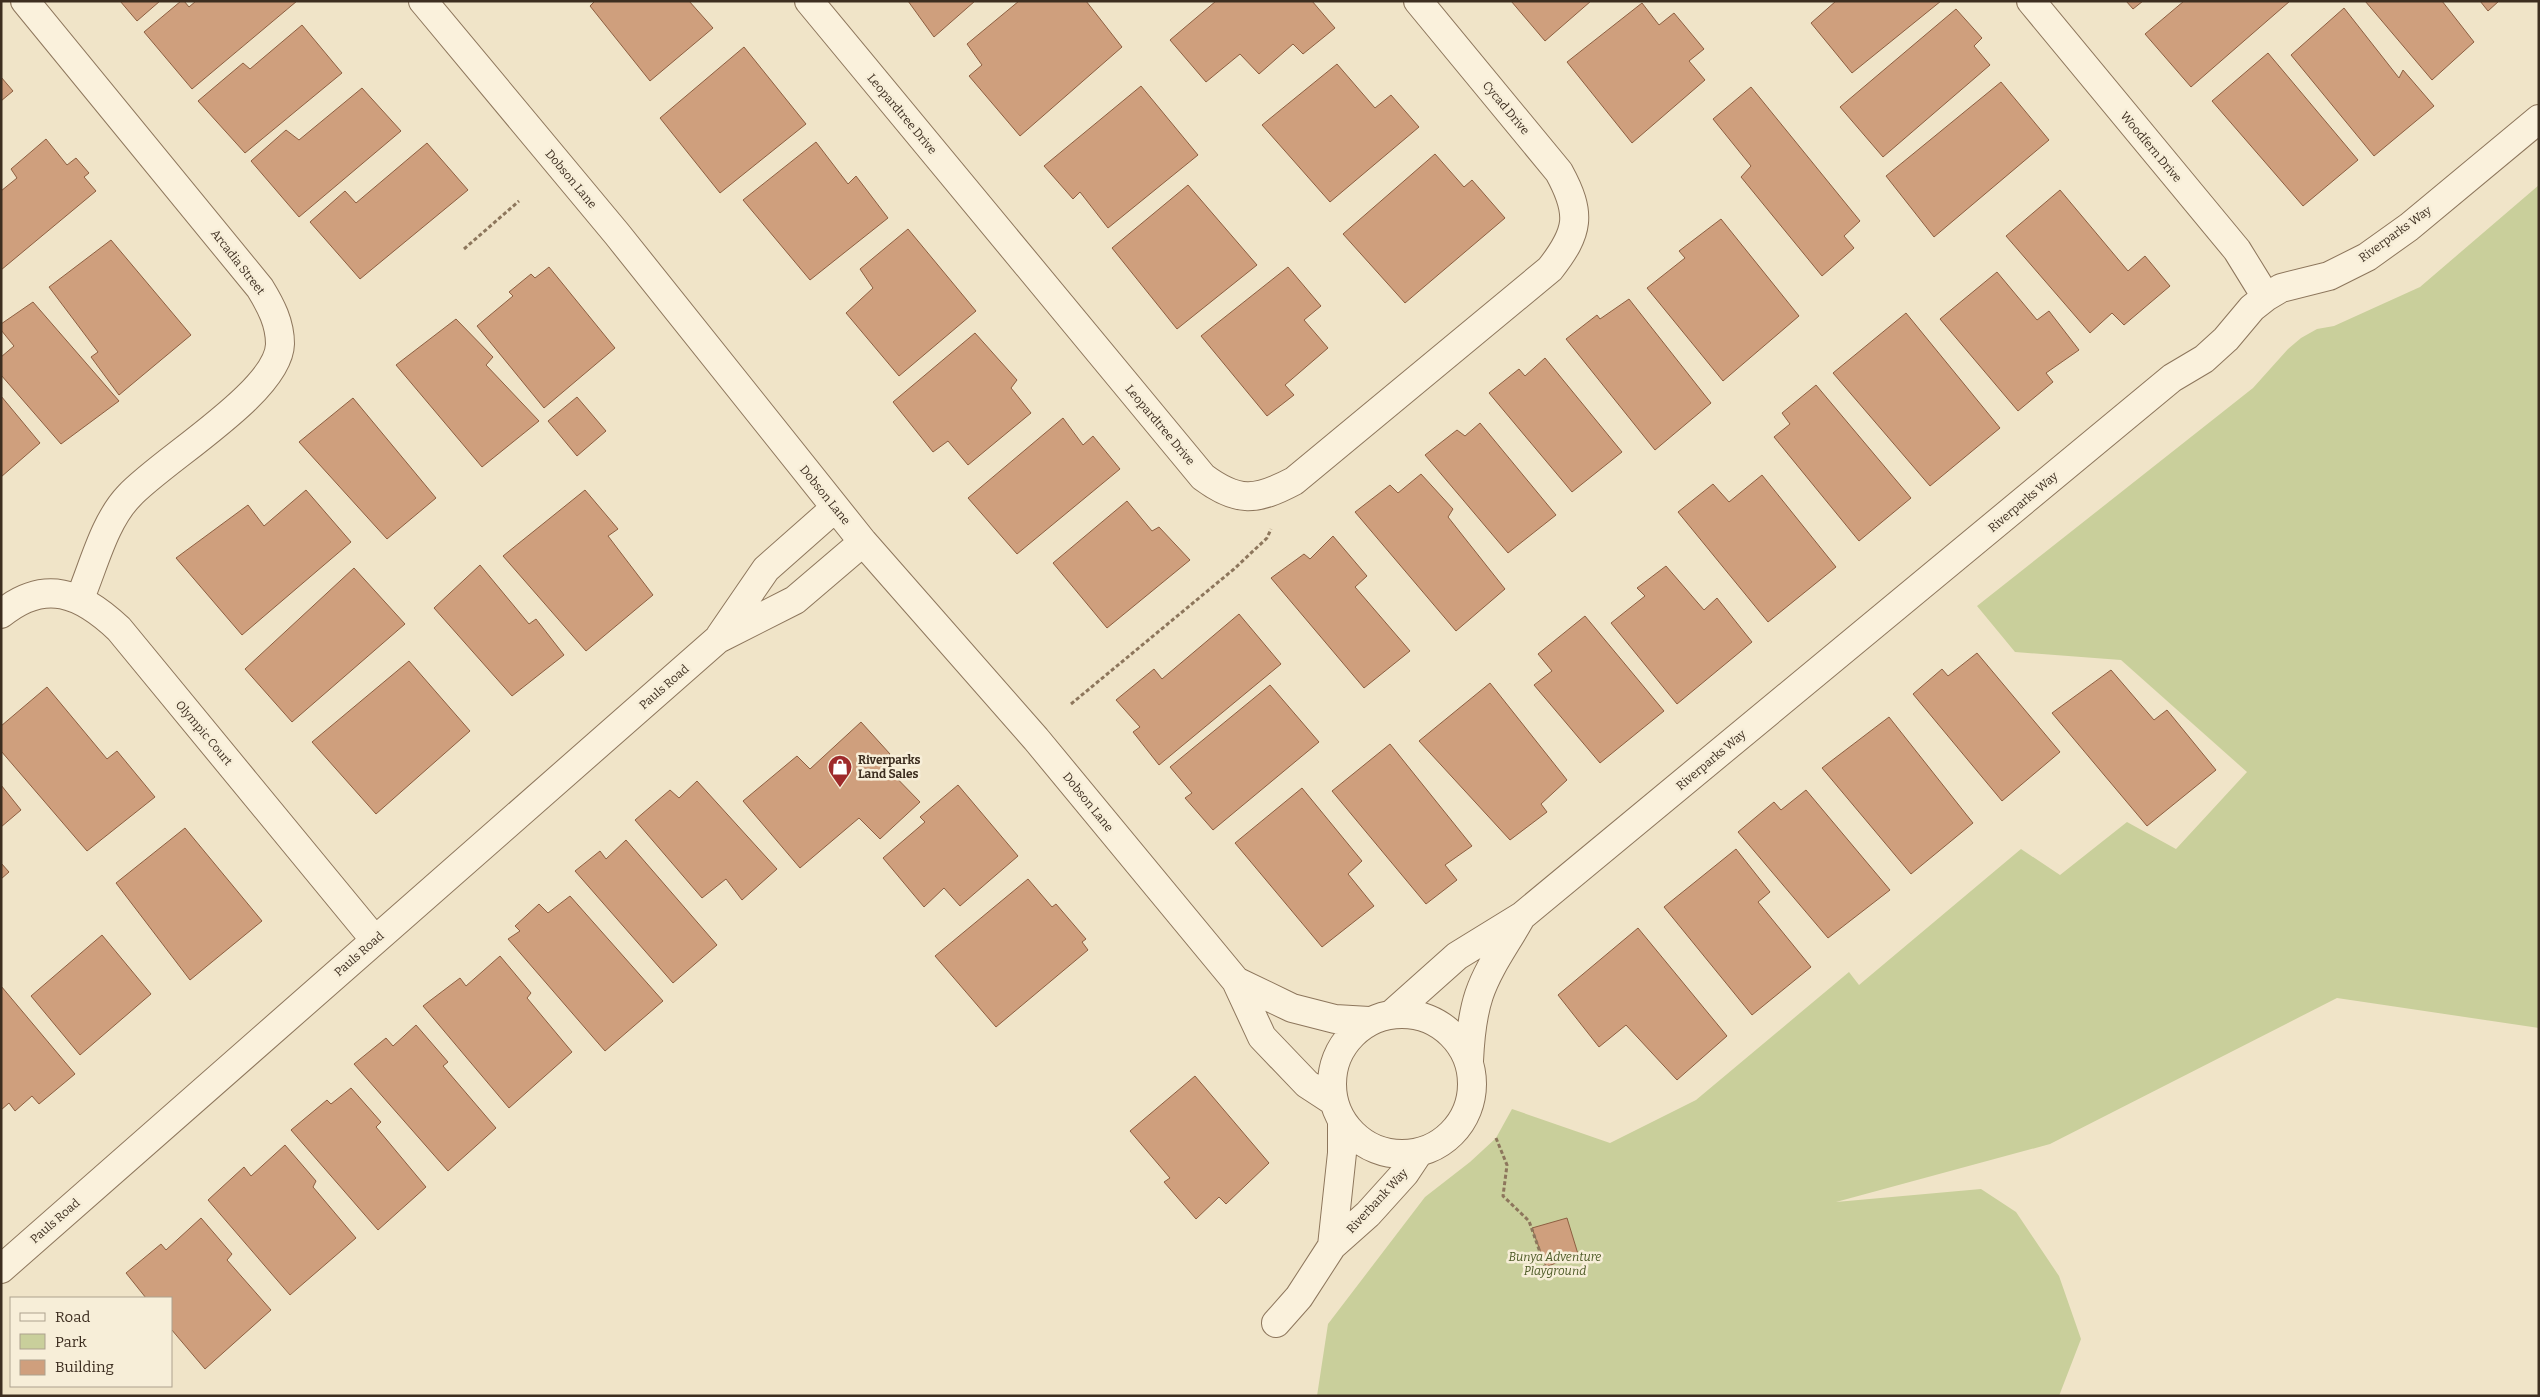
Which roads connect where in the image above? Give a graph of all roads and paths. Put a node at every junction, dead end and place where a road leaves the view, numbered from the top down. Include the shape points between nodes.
1 (25, 1) edge
2 (423, 1) edge
3 (809, 1) edge
4 (1418, 1) edge
5 (2031, 1) edge
6 (2539, 119) edge
7 (519, 201) dead end
8 (1575, 224) joint
9 (464, 249) dead end
10 (2266, 297) junction
11 (1270, 493) junction
12 (835, 508) junction
13 (863, 542) junction
14 (80, 598) junction
15 (1, 614) edge
16 (718, 640) junction
17 (1071, 704) dead end
18 (1522, 916) junction
19 (376, 940) junction
20 (1236, 981) junction
21 (1380, 1018) junction
22 (1469, 1061) junction
23 (1337, 1111) junction
24 (1496, 1138) dead end
25 (1419, 1152) junction
26 (1332, 1246) junction
27 (1, 1269) edge
28 (1547, 1272) dead end
29 (1276, 1323) dead end

1 - 14 street, Arcadia Street via 260,288 276,315 280,346 268,377 248,398 129,495 112,518
2 - 12 street, Dobson Lane via 617,234
3 - 11 street, Leopardtree Drive via 1203,477 1222,491 1246,497
4 - 8 street, Cycad Drive via 1559,172 1572,196
5 - 10 street, Woodfern Drive via 2237,250
6 - 10 street, Riverparks Way via 2409,226 2366,257 2330,276 2281,288
7 - 9 path
8 - 11 street, Leopardtree Drive via 1567,248 1550,269 1294,481
10 - 18 street, Riverparks Way via 2204,359 2172,378
11 - 17 path via 1271,529 1267,538
12 - 13 street, Dobson Lane
12 - 16 street, Pauls Road via 766,569
13 - 16 street, Pauls Road via 795,600
13 - 20 street, Dobson Lane via 1036,739
14 - 15 street, Olympic Court via 58,594 34,595
14 - 19 street, Olympic Court via 118,629
16 - 19 street, Pauls Road
18 - 21 street, Riverparks Way via 1457,956
18 - 22 street, Riverparks Way via 1479,996 1471,1028
19 - 27 street, Pauls Road
20 - 21 street, Dobson Lane via 1292,1008 1335,1019
20 - 23 street, Dobson Lane via 1262,1037
21 - 22 street via 1416,1015 1439,1024 1457,1039
21 - 23 street via 1350,1037 1336,1057 1331,1079
22 - 25 street via 1473,1085 1468,1109 1457,1128 1446,1138
23 - 25 street via 1356,1139 1376,1150 1397,1155
23 - 26 street, Riverbank Way via 1342,1153
24 - 28 path via 1507,1165 1503,1196 1529,1221
25 - 26 street, Riverbank Way via 1405,1173 1368,1214
26 - 29 street, Riverbank Way via 1299,1297

